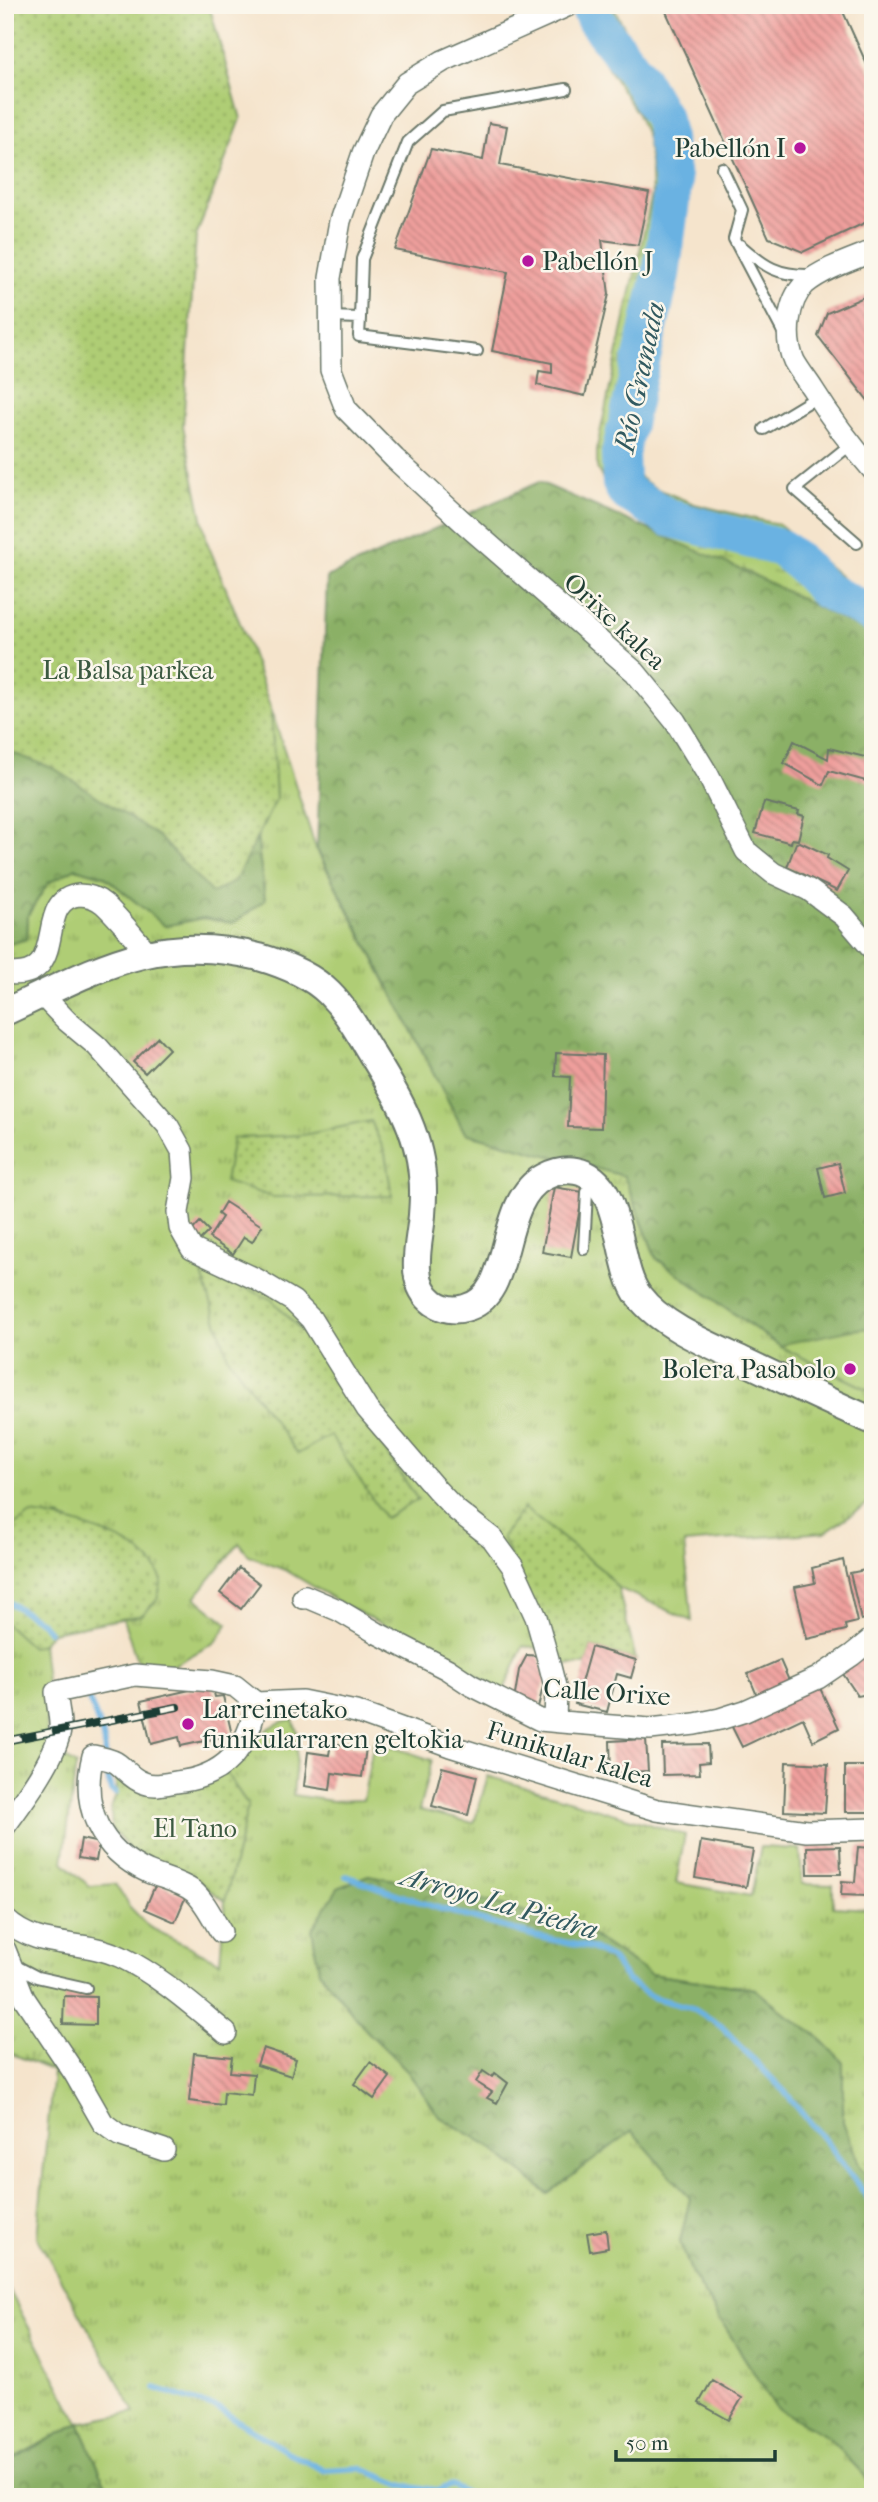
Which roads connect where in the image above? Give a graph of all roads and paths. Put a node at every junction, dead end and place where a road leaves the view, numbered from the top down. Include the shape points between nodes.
1 (566, 7) edge
2 (566, 89) dead end
3 (722, 168) dead end
4 (733, 239) junction
5 (873, 251) edge
6 (818, 275) junction
7 (360, 318) junction
8 (330, 324) junction
9 (788, 342) junction
10 (477, 351) dead end
11 (817, 397) junction
12 (764, 429) dead end
13 (850, 445) junction
14 (873, 470) edge
15 (856, 543) dead end
16 (873, 950) edge
17 (147, 952) junction
18 (5, 973) edge
19 (42, 995) junction
20 (5, 1012) edge
21 (597, 1182) junction
22 (584, 1249) dead end
23 (873, 1421) edge
24 (303, 1598) dead end
25 (873, 1637) edge
26 (256, 1703) junction
27 (555, 1721) junction
28 (5, 1826) edge
29 (873, 1829) edge
30 (5, 1919) edge
31 (221, 1932) dead end
32 (8, 1956) edge
33 (86, 1989) dead end
34 (15, 1997) edge
35 (226, 2033) dead end
36 (164, 2150) dead end

1 - 8 street, Orixe kalea via 443,61 407,83 381,115 340,220 330,278
2 - 7 lane via 443,111 408,142 362,259
3 - 4 lane via 742,210
4 - 6 lane via 772,270 790,276
4 - 9 lane
5 - 6 street
6 - 9 street via 803,286 794,301
7 - 8 lane
7 - 10 lane via 359,336
8 - 16 street, Orixe kalea via 331,370 346,409 462,521 635,673 675,721 746,850 773,873 809,890 844,916
9 - 11 street via 793,360
11 - 12 lane
11 - 13 street
13 - 14 street
13 - 15 lane via 795,489
17 - 18 street via 102,902 86,895 72,896 55,911 43,961 19,975
17 - 19 street via 108,964
17 - 21 street via 215,949 274,961 311,979 344,1010 378,1063 419,1153 423,1194 418,1277 436,1304 458,1310 486,1296 519,1205 536,1181 562,1171 587,1174
19 - 20 street
19 - 27 street via 97,1046 167,1126 182,1151 184,1178 178,1212 191,1249 293,1301 311,1319 367,1409 456,1510 492,1538 513,1567 536,1617 548,1659 556,1690
21 - 22 lane via 587,1192
21 - 23 street via 611,1206 631,1284 646,1305 681,1330
24 - 27 street, Calle Orixe via 338,1610 540,1720
25 - 27 street, Calle Orixe via 817,1678 720,1719 650,1728
26 - 28 street via 235,1686 135,1675 56,1692 60,1730 54,1748
26 - 29 street, Funikular kalea via 302,1701 356,1712 657,1810 807,1831
26 - 31 street via 242,1747 218,1770 203,1777 146,1784 117,1762 93,1756 89,1779 92,1811 111,1847 121,1858 194,1892
30 - 35 street via 18,1932 42,1940 120,1956 161,1980
32 - 33 lane via 37,1978
32 - 34 street
34 - 36 street via 75,2074 103,2123 119,2135

